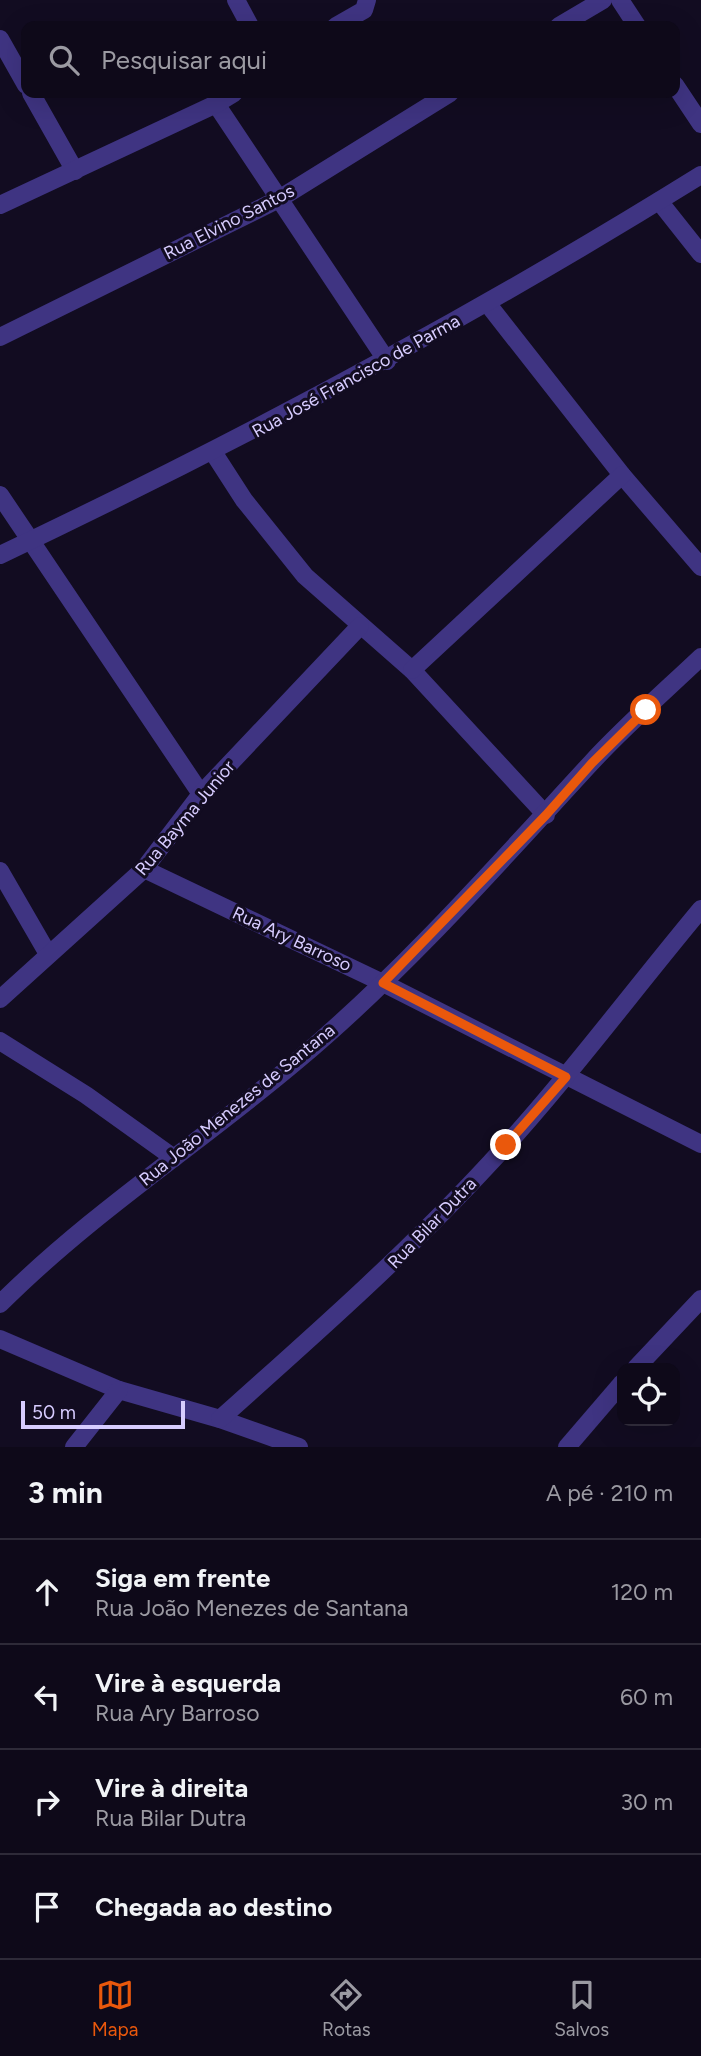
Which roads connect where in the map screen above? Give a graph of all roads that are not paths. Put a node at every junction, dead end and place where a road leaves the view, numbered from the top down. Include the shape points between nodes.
1 (236, 0) edge
2 (367, 0) edge
3 (603, 0) edge
4 (620, 0) edge
5 (247, 21) edge
6 (345, 21) edge
7 (567, 21) edge
8 (634, 21) edge
9 (0, 39) edge
10 (21, 76) edge
11 (680, 92) edge
12 (33, 98) edge
13 (226, 98) edge
14 (442, 98) edge
15 (216, 104) junction
16 (701, 124) edge
17 (75, 171) junction
18 (701, 175) edge
19 (279, 199) junction
20 (659, 201) junction
21 (0, 205) edge
22 (701, 254) edge
23 (487, 303) junction
24 (0, 337) edge
25 (387, 361) junction
26 (213, 452) junction
27 (622, 475) junction
28 (0, 495) edge
29 (30, 541) junction
30 (0, 555) edge
31 (701, 567) edge
32 (360, 626) junction
33 (701, 657) edge
34 (412, 670) junction
35 (201, 794) junction
36 (546, 815) junction
37 (144, 869) junction
38 (0, 871) edge
39 (701, 909) edge
40 (48, 954) junction
41 (383, 983) junction
42 (0, 999) edge
43 (0, 1041) edge
44 (566, 1077) junction
45 (701, 1144) edge
46 (174, 1158) junction
47 (701, 1299) edge
48 (0, 1304) edge
49 (0, 1339) edge
50 (641, 1363) edge
51 (617, 1389) edge
52 (119, 1390) junction
53 (220, 1419) junction
54 (294, 1446) edge
55 (74, 1447) edge
56 (567, 1447) edge

1 - 5 street
2 - 6 street via 364,10
3 - 7 street
4 - 8 street
9 - 10 street
11 - 16 street
12 - 17 street
13 - 15 street
14 - 19 street, Rua Elvino Santos
15 - 17 street
15 - 19 street
17 - 21 street
18 - 20 street, Rua José Francisco de Parma
19 - 24 street, Rua Elvino Santos
19 - 25 street
20 - 22 street
20 - 23 street, Rua José Francisco de Parma
23 - 25 street, Rua José Francisco de Parma
23 - 27 street
25 - 26 street, Rua José Francisco de Parma
26 - 29 street, Rua José Francisco de Parma
26 - 32 street via 304,576
27 - 31 street
27 - 34 street
28 - 29 street
29 - 30 street, Rua José Francisco de Parma
29 - 35 street
32 - 34 street
32 - 35 street, Rua Bayma Junior
33 - 36 street, Rua João Menezes de Santana via 592,763
34 - 36 street
35 - 37 street, Rua Bayma Junior
36 - 41 street, Rua João Menezes de Santana
37 - 40 street, Rua Bayma Junior
37 - 41 street, Rua Ary Barroso
38 - 40 street
39 - 44 street, Rua Bilar Dutra
40 - 42 street, Rua Bayma Junior
41 - 44 street, Rua Ary Barroso
41 - 46 street, Rua João Menezes de Santana via 298,1060
43 - 46 street
44 - 45 street, Rua Ary Barroso
44 - 53 street, Rua Bilar Dutra via 392,1264
46 - 48 street, Rua João Menezes de Santana via 86,1226
47 - 50 street
49 - 52 street
51 - 56 street
52 - 53 street
52 - 55 street
53 - 54 street

